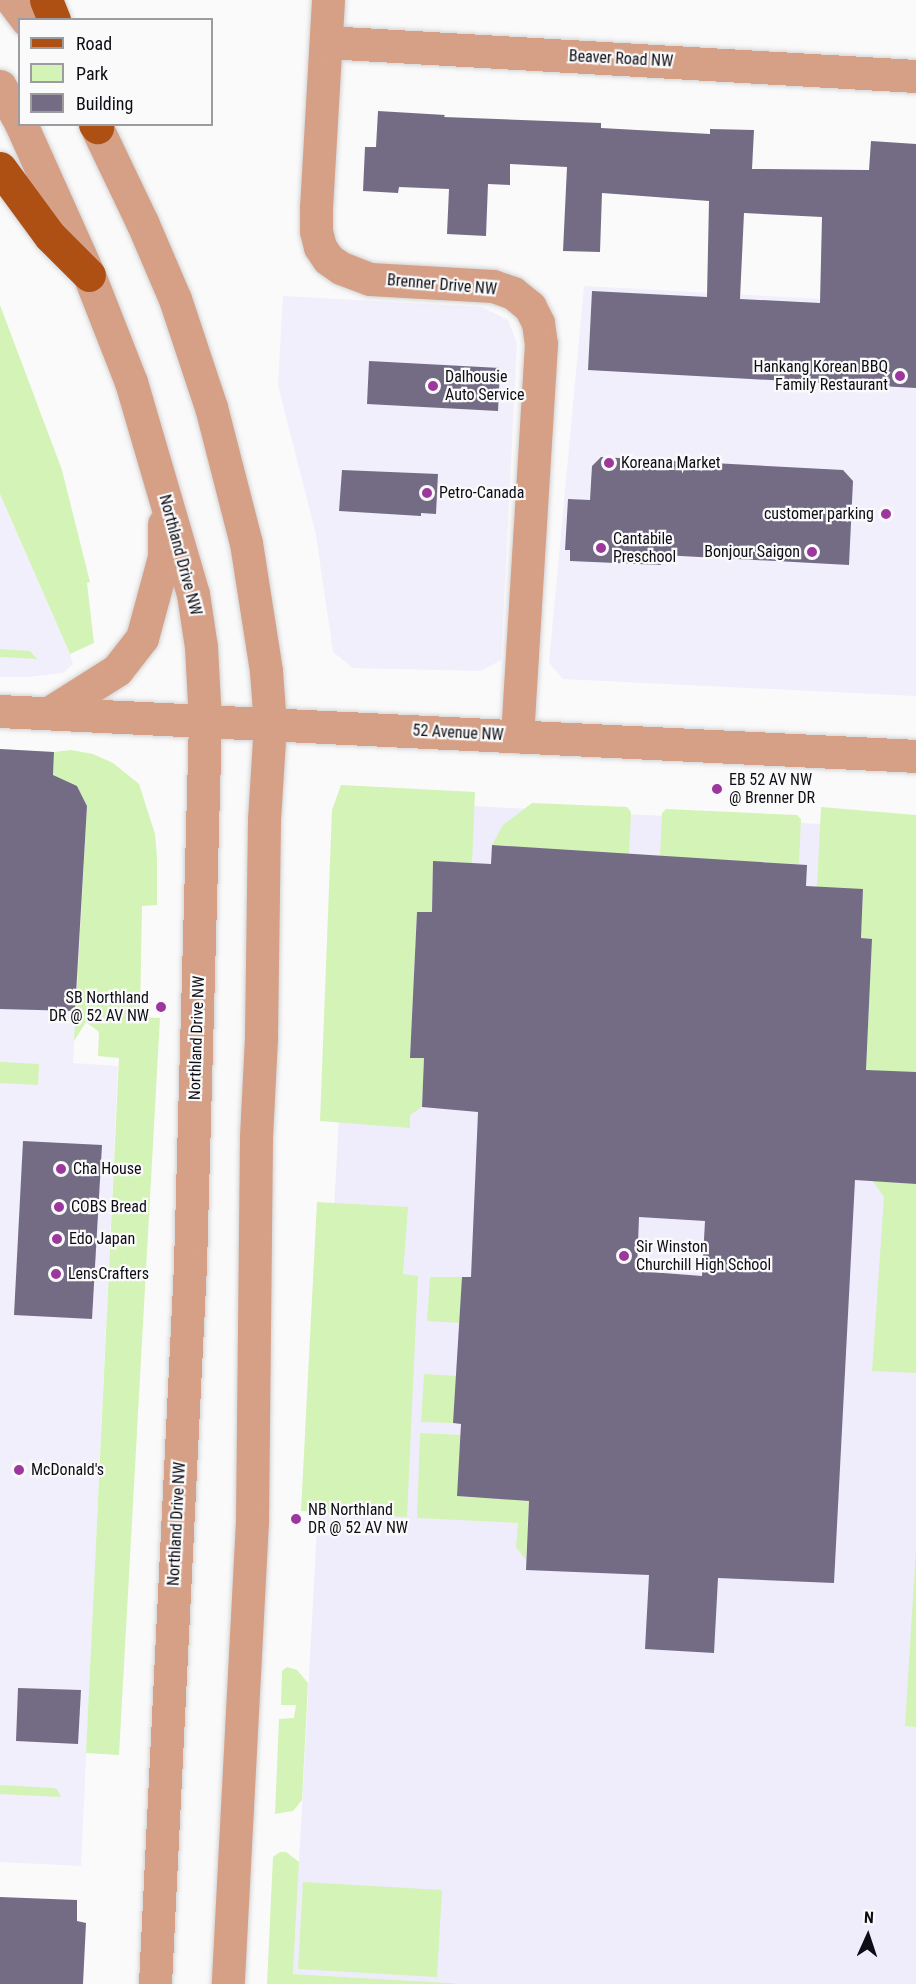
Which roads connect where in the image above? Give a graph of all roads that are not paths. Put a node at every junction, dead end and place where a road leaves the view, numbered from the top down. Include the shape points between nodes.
1 (12, 0) edge
2 (46, 0) edge
3 (328, 0) edge
4 (26, 18) edge
5 (53, 18) edge
6 (326, 42) junction
7 (916, 76) edge
8 (0, 86) edge
9 (18, 119) edge
10 (21, 126) edge
11 (96, 126) edge
12 (0, 168) edge
13 (89, 275) junction
14 (164, 493) junction
15 (0, 711) edge
16 (49, 713) junction
17 (206, 721) junction
18 (270, 724) junction
19 (517, 735) junction
20 (916, 756) edge
21 (155, 1984) edge
22 (228, 1984) edge

1 - 4 street
2 - 5 main road
3 - 6 street, Brenner Drive NW
6 - 7 street, Beaver Road NW
6 - 19 street, Brenner Drive NW via 316,231 328,259 370,279 493,286 513,293 530,307 538,323 541,344
8 - 9 street, Northland Drive NW
10 - 13 street, Northland Drive NW
11 - 18 street via 175,299 211,407 246,543 266,671
12 - 13 main road via 50,236
13 - 14 street, Northland Drive NW via 131,382
14 - 16 street via 164,557 142,638 117,670
14 - 17 street, Northland Drive NW via 193,594
15 - 16 street, 52 Avenue NW
16 - 17 street, 52 Avenue NW
17 - 18 street, 52 Avenue NW
17 - 21 street, Northland Drive NW via 190,1265
18 - 19 street, 52 Avenue NW
18 - 22 street via 256,1138 252,1521
19 - 20 street, 52 Avenue NW

